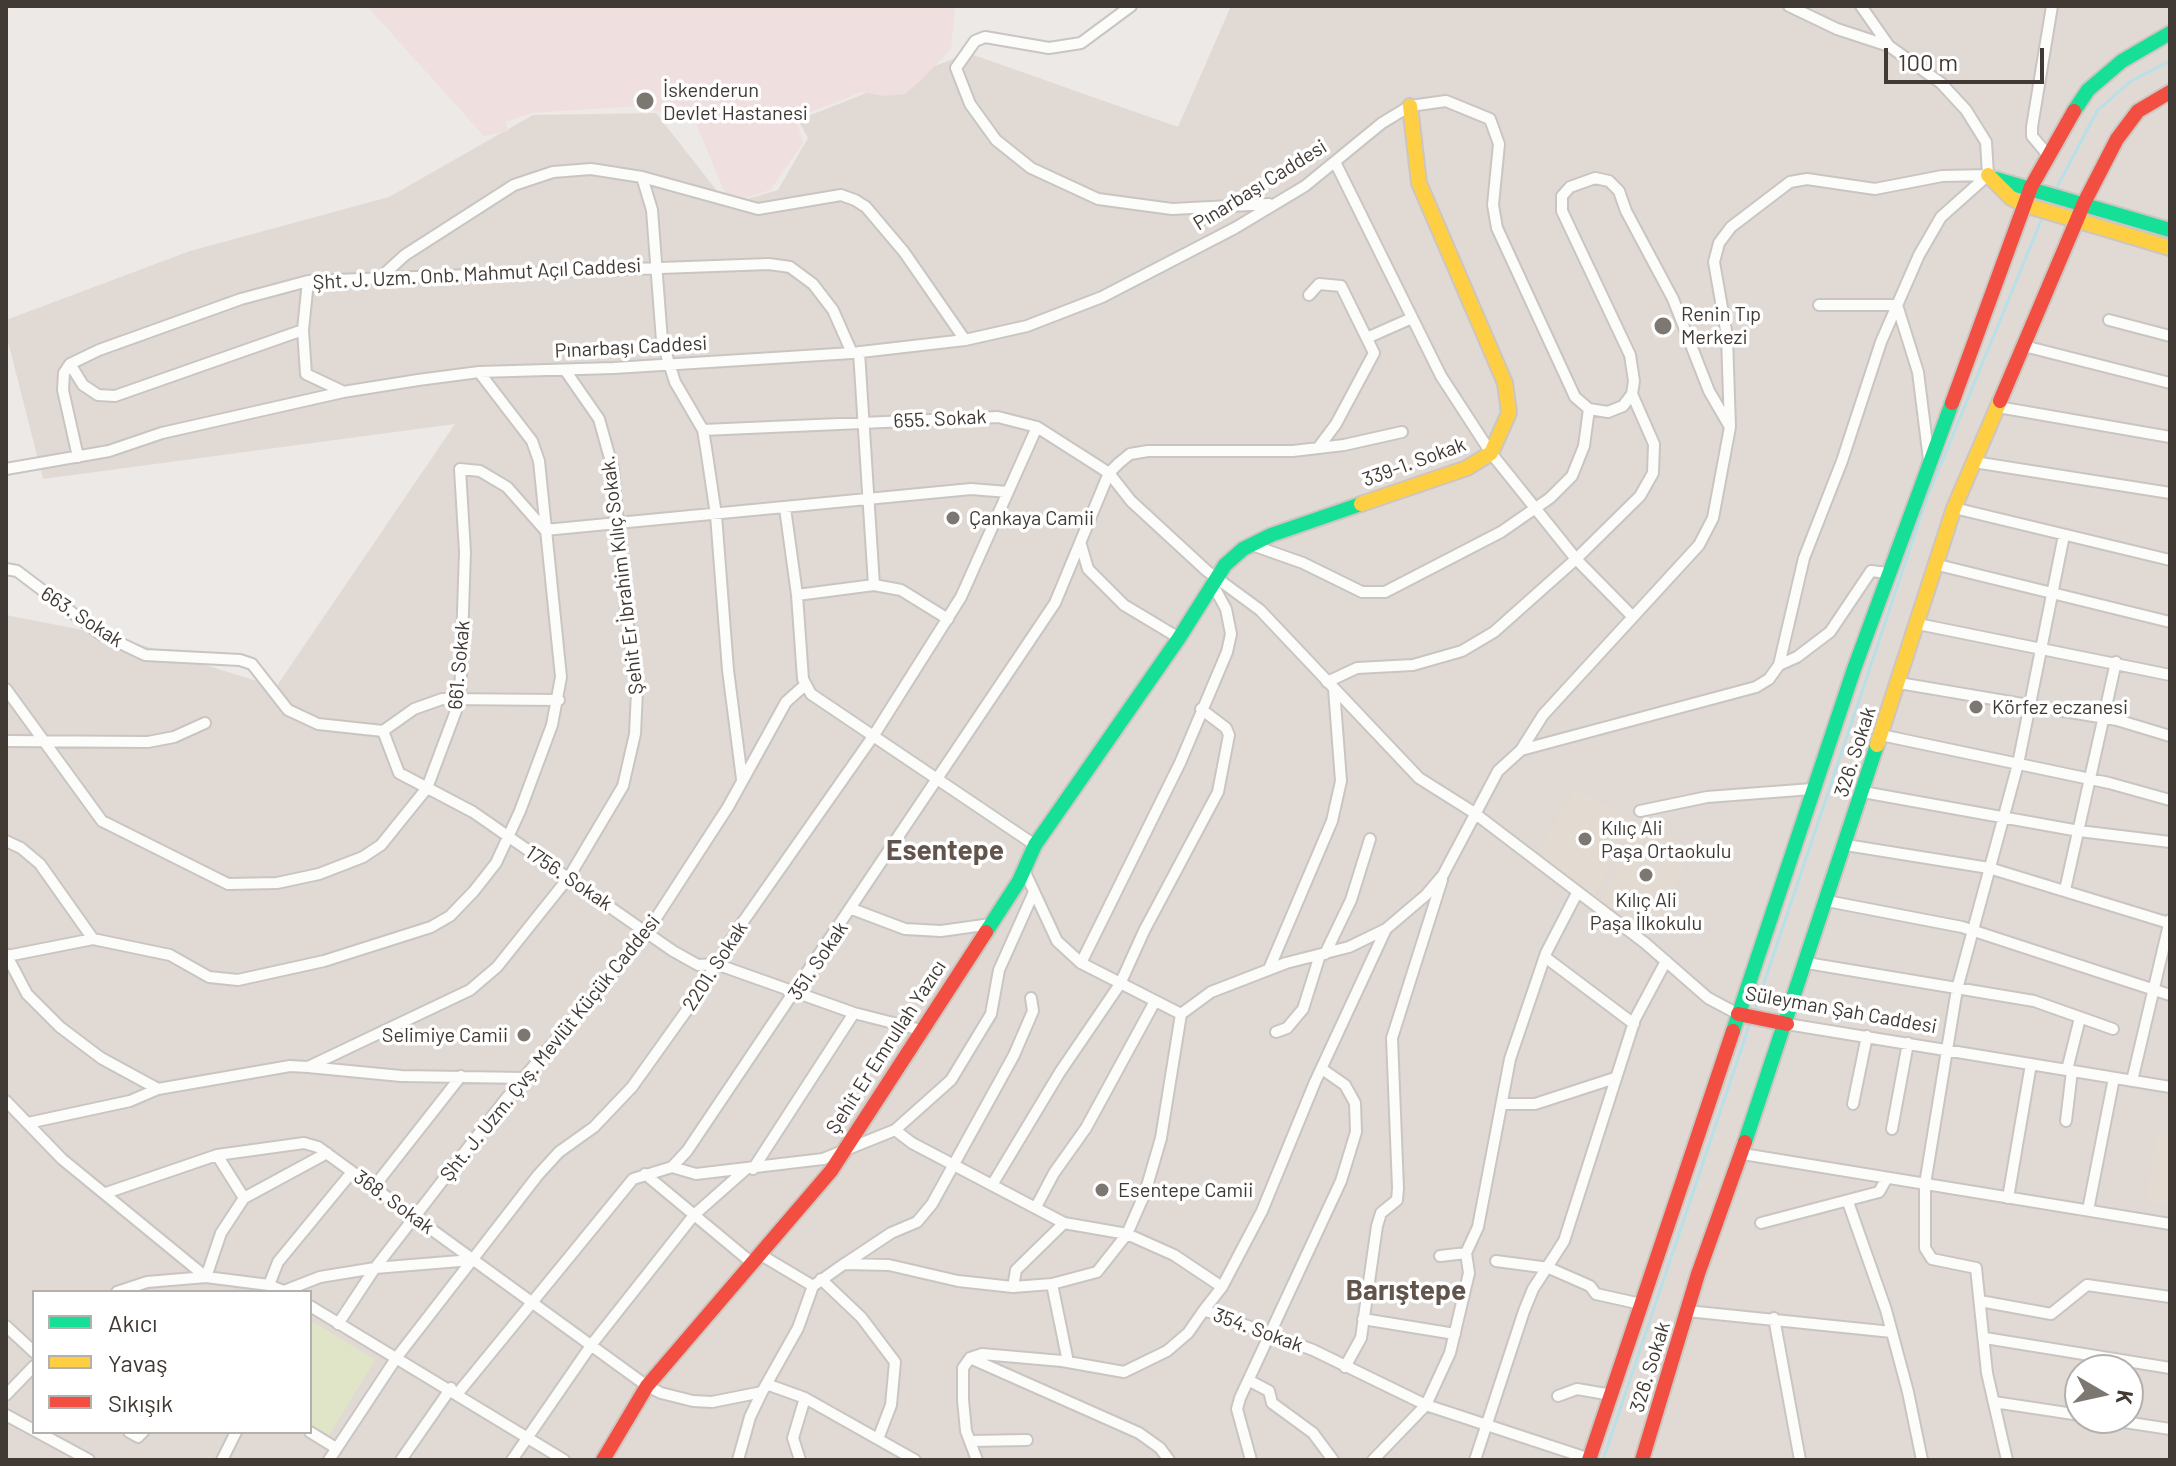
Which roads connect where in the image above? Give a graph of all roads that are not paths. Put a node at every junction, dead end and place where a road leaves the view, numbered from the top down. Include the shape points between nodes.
1 (1131, 6) edge
2 (1789, 6) edge
3 (1861, 6) edge
4 (2052, 6) edge
5 (2170, 33) edge
6 (1889, 46) junction
7 (2170, 92) edge
8 (1410, 106) junction
9 (2047, 154) junction
10 (1336, 164) junction
11 (1988, 175) junction
12 (642, 177) junction
13 (2031, 187) junction
14 (2084, 203) junction
15 (1271, 204) junction
16 (2025, 205) junction
17 (2070, 219) junction
18 (2170, 230) edge
19 (2170, 248) edge
20 (656, 265) junction
21 (382, 276) junction
22 (308, 281) junction
23 (1309, 295) dead end
24 (1819, 305) dead end
25 (1897, 305) junction
26 (1412, 318) junction
27 (2109, 320) dead end
28 (303, 330) junction
29 (2170, 336) edge
30 (1369, 337) junction
31 (965, 340) junction
32 (2024, 346) junction
33 (856, 353) junction
34 (70, 364) junction
35 (668, 365) junction
36 (565, 370) junction
37 (479, 372) junction
38 (2170, 383) edge
39 (343, 392) junction
40 (1632, 394) junction
41 (1998, 407) junction
42 (1589, 409) junction
43 (863, 423) junction
44 (1037, 427) junction
45 (1730, 427) junction
46 (703, 430) junction
47 (1402, 432) dead end
48 (2170, 437) edge
49 (1318, 448) junction
50 (1491, 453) junction
51 (78, 457) junction
52 (1929, 460) junction
53 (1974, 462) junction
54 (6, 469) edge
55 (1109, 473) junction
56 (1008, 492) junction
57 (2170, 493) edge
58 (868, 499) junction
59 (785, 508) junction
60 (1954, 508) junction
61 (1534, 509) junction
62 (716, 515) junction
63 (619, 526) junction
64 (545, 530) junction
65 (2064, 535) junction
66 (1081, 545) junction
67 (1252, 545) junction
68 (1576, 559) junction
69 (2170, 560) edge
70 (1938, 565) junction
71 (6, 569) edge
72 (1888, 573) junction
73 (1213, 580) junction
74 (874, 585) junction
75 (2050, 591) junction
76 (797, 595) junction
77 (1633, 617) junction
78 (948, 619) junction
79 (2170, 622) edge
80 (1918, 624) junction
81 (1179, 638) junction
82 (2042, 649) junction
83 (2116, 662) junction
84 (1779, 665) junction
85 (2170, 675) edge
86 (1899, 683) junction
87 (805, 685) junction
88 (1331, 686) junction
89 (6, 689) edge
90 (460, 700) junction
91 (559, 700) junction
92 (2031, 705) junction
93 (1201, 709) junction
94 (2103, 717) junction
95 (205, 723) dead end
96 (383, 731) junction
97 (874, 735) junction
98 (1881, 735) junction
99 (2170, 736) edge
100 (43, 740) junction
101 (6, 741) edge
102 (1521, 750) junction
103 (2018, 764) junction
104 (938, 778) junction
105 (742, 779) junction
106 (2091, 780) junction
107 (427, 788) junction
108 (1812, 789) junction
109 (1863, 792) junction
110 (2170, 800) edge
111 (1640, 811) dead end
112 (1473, 812) junction
113 (2002, 817) junction
114 (2079, 831) junction
115 (509, 838) junction
116 (1370, 839) dead end
117 (6, 841) edge
118 (2170, 842) edge
119 (1035, 845) junction
120 (1846, 845) junction
121 (1989, 868) junction
122 (1024, 870) junction
123 (1443, 875) junction
124 (569, 877) junction
125 (2065, 890) junction
126 (1033, 894) junction
127 (1576, 895) junction
128 (1827, 901) junction
129 (852, 909) junction
130 (2169, 921) edge
131 (991, 924) junction
132 (1386, 929) junction
133 (1971, 930) junction
134 (647, 932) junction
135 (93, 939) junction
136 (1322, 954) junction
137 (6, 955) edge
138 (1545, 957) junction
139 (1666, 961) junction
140 (1081, 963) junction
141 (1807, 963) junction
142 (716, 964) junction
143 (1269, 969) junction
144 (1120, 984) junction
145 (1957, 989) junction
146 (2153, 989) junction
147 (795, 994) junction
148 (2170, 995) edge
149 (1031, 998) dead end
150 (1154, 1003) junction
151 (854, 1013) junction
152 (1181, 1014) junction
153 (1738, 1014) junction
154 (2080, 1018) junction
155 (1634, 1024) junction
156 (1787, 1024) junction
157 (2113, 1029) dead end
158 (921, 1030) junction
159 (1276, 1032) dead end
160 (1867, 1036) junction
161 (1908, 1043) junction
162 (1947, 1050) junction
163 (2031, 1064) junction
164 (308, 1067) junction
165 (1322, 1069) junction
166 (2070, 1070) junction
167 (461, 1076) junction
168 (525, 1078) junction
169 (1615, 1078) junction
170 (2114, 1078) junction
171 (2132, 1081) junction
172 (2170, 1087) edge
173 (158, 1089) junction
174 (6, 1101) edge
175 (1502, 1104) junction
176 (1853, 1104) dead end
177 (2066, 1121) dead end
178 (28, 1123) junction
179 (1892, 1129) dead end
180 (895, 1130) junction
181 (843, 1151) junction
182 (327, 1153) junction
183 (1743, 1154) junction
184 (217, 1155) junction
185 (955, 1165) junction
186 (672, 1167) junction
187 (749, 1170) junction
188 (352, 1172) junction
189 (645, 1174) junction
190 (1887, 1178) junction
191 (1925, 1184) junction
192 (992, 1185) junction
193 (373, 1188) junction
194 (106, 1193) junction
195 (244, 1198) junction
196 (2008, 1198) junction
197 (1848, 1202) junction
198 (1036, 1207) junction
199 (2088, 1210) junction
200 (694, 1215) junction
201 (414, 1217) junction
202 (1064, 1223) junction
203 (1761, 1223) dead end
204 (2170, 1224) edge
205 (1127, 1234) junction
206 (1466, 1253) junction
207 (1440, 1256) dead end
208 (756, 1259) junction
209 (472, 1260) junction
210 (1496, 1261) dead end
211 (844, 1264) junction
212 (375, 1268) junction
213 (1549, 1268) junction
214 (206, 1277) junction
215 (817, 1282) junction
216 (1052, 1284) junction
217 (269, 1285) junction
218 (239, 1287) edge
219 (1013, 1287) junction
220 (1222, 1287) junction
221 (123, 1290) edge
222 (282, 1290) edge
223 (288, 1290) edge
224 (2170, 1297) edge
225 (532, 1300) junction
226 (1980, 1301) junction
227 (1641, 1304) junction
228 (312, 1309) edge
229 (1204, 1310) junction
230 (1687, 1311) junction
231 (1774, 1318) junction
232 (1363, 1319) junction
233 (338, 1324) junction
234 (6, 1326) edge
235 (1268, 1332) junction
236 (1892, 1332) junction
237 (1455, 1334) junction
238 (1985, 1338) junction
239 (592, 1344) junction
240 (32, 1350) edge
241 (397, 1357) junction
242 (970, 1358) junction
243 (1068, 1362) junction
244 (1345, 1367) junction
245 (2170, 1368) edge
246 (32, 1373) edge
247 (1250, 1381) junction
248 (647, 1386) junction
249 (766, 1388) junction
250 (454, 1391) junction
251 (6, 1395) edge
252 (1612, 1395) junction
253 (1558, 1396) dead end
254 (805, 1398) junction
255 (1994, 1402) junction
256 (1426, 1405) junction
257 (2064, 1413) edge
258 (6, 1415) edge
259 (2144, 1425) edge
260 (1486, 1427) junction
261 (32, 1429) edge
262 (2170, 1429) edge
263 (312, 1433) edge
264 (41, 1434) edge
265 (235, 1434) edge
266 (530, 1437) junction
267 (878, 1439) junction
268 (1027, 1440) dead end
269 (970, 1441) junction
270 (336, 1448) junction
271 (89, 1460) edge
272 (222, 1460) edge
273 (329, 1460) edge
274 (401, 1460) edge
275 (512, 1460) edge
276 (564, 1460) edge
277 (603, 1460) edge
278 (738, 1460) edge
279 (800, 1460) edge
280 (915, 1460) edge
281 (977, 1460) edge
282 (1169, 1460) edge
283 (1251, 1460) edge
284 (1333, 1460) edge
285 (1373, 1460) edge
286 (1475, 1460) edge
287 (1590, 1460) edge
288 (1642, 1460) edge
289 (1800, 1460) edge
290 (1922, 1460) edge
291 (2007, 1460) edge

1 - 15 street via 1081,43 1049,48 985,37 975,41 956,68 970,104 996,140 1031,168 1098,199 1172,209
2 - 6 street
3 - 6 street
4 - 9 street via 2032,127 2032,136
5 - 9 street, 326. Sokak via 2122,61 2088,90
6 - 11 street via 1941,83 1966,110 1986,142
7 - 14 street, 326. Sokak via 2138,111
8 - 10 street, Pınarbaşı Caddesi
8 - 42 street, Pınarbaşı Caddesi via 1446,101 1490,119 1499,144 1493,205 1497,228 1575,397
8 - 50 street, 339-1. Sokak via 1419,183 1505,383 1509,413
9 - 13 street, 326. Sokak
10 - 15 street, Pınarbaşı Caddesi
10 - 26 street
11 - 13 street
11 - 16 street
11 - 25 street via 1941,217
11 - 45 street via 1942,176 1875,189 1807,179 1790,182 1731,227 1714,262 1727,336
12 - 20 street via 652,210
12 - 21 street via 591,169 553,172 514,185 405,255
12 - 31 street via 758,209 841,195 866,207 933,290
13 - 14 street
13 - 16 street, 326. Sokak
14 - 17 street, 326. Sokak
14 - 18 street
15 - 31 street, Pınarbaşı Caddesi via 1102,297 1027,326
16 - 17 street
16 - 52 street, 326. Sokak
17 - 19 street
17 - 32 street, 326. Sokak
20 - 21 street, Şht. J. Uzm. Onb. Mahmut Açıl Caddesi
20 - 33 street, Şht. J. Uzm. Onb. Mahmut Açıl Caddesi via 790,267 813,284 833,310
20 - 35 street
21 - 22 street, Şht. J. Uzm. Onb. Mahmut Açıl Caddesi
22 - 28 street
22 - 34 street, Şht. J. Uzm. Onb. Mahmut Açıl Caddesi via 241,299
23 - 30 street via 1319,284 1341,286
24 - 25 street
25 - 52 street via 1918,372
25 - 84 street via 1804,558
26 - 30 street
26 - 50 street via 1441,376
27 - 29 street
28 - 34 street via 115,396 98,395 83,385
28 - 39 street via 306,374
30 - 49 street via 1374,353 1366,371
31 - 33 street, Pınarbaşı Caddesi
32 - 38 street
32 - 41 street, 326. Sokak
33 - 35 street, Pınarbaşı Caddesi
33 - 43 street, Şht. J. Uzm. Onb. Mahmut Açıl Caddesi
34 - 51 street via 63,390
35 - 36 street, Pınarbaşı Caddesi
35 - 46 street
36 - 37 street, Pınarbaşı Caddesi
36 - 63 street, Şehit Er İbrahim Kılıç Sokak. via 599,419 613,469
37 - 39 street, Pınarbaşı Caddesi
37 - 64 street via 532,441 539,461
39 - 51 street, Pınarbaşı Caddesi
40 - 42 street via 1623,406 1608,412
40 - 45 street via 1630,355 1562,211 1562,196 1570,187 1595,178 1609,181 1619,191
40 - 68 street via 1654,444 1653,473 1640,496
41 - 48 street
41 - 53 street, 326. Sokak
42 - 61 street via 1584,446 1572,476
43 - 44 street, 655. Sokak via 998,417
43 - 46 street, 655. Sokak
43 - 58 street, Şht. J. Uzm. Onb. Mahmut Açıl Caddesi
44 - 55 street, 655. Sokak
44 - 56 street, 2201. Sokak
45 - 77 street via 1713,518 1699,545
46 - 62 street
47 - 49 street
49 - 55 street via 1148,451 1130,454
50 - 61 street
50 - 67 street, 339-1. Sokak via 1467,468 1321,516
51 - 54 street, Pınarbaşı Caddesi
52 - 72 street, 326. Sokak
53 - 57 street
53 - 60 street, 326. Sokak
55 - 66 street, 351. Sokak
55 - 73 street, 655. Sokak
56 - 58 street via 986,488
56 - 78 street, 2201. Sokak
58 - 59 street
58 - 74 street, Şht. J. Uzm. Onb. Mahmut Açıl Caddesi
59 - 62 street
59 - 76 street
60 - 65 street
60 - 70 street, 326. Sokak
61 - 67 street via 1501,532 1385,592 1362,592
61 - 68 street
62 - 63 street
62 - 105 street
63 - 64 street
63 - 124 street, Şehit Er İbrahim Kılıç Sokak. via 637,691 635,734 623,786
64 - 90 street, 661. Sokak via 507,487 480,471 460,469 465,552
64 - 91 street
65 - 69 street
65 - 75 street
66 - 81 street via 1088,569 1124,605
66 - 104 street, 351. Sokak via 1055,603
67 - 73 street, 339-1. Sokak
68 - 77 street
68 - 88 street via 1494,632 1462,651 1413,665 1357,668
70 - 75 street
70 - 80 street, 326. Sokak
71 - 96 street, 663. Sokak via 17,571 99,633 145,655 240,660 252,664 288,710 299,716 318,724
72 - 84 street via 1871,571 1830,632
72 - 108 street, 326. Sokak
73 - 81 street, 339-1. Sokak
73 - 88 street, 655. Sokak via 1260,610
73 - 93 street via 1231,634
74 - 76 street
74 - 78 street via 901,590
75 - 79 street
75 - 82 street
76 - 87 street
77 - 102 street via 1543,715
78 - 97 street, 2201. Sokak
80 - 82 street
80 - 86 street, 326. Sokak
81 - 119 street, Şehit Er Emrullah Yazıcı
82 - 83 street
82 - 92 street
83 - 85 street
83 - 94 street
84 - 102 street via 1756,687
86 - 92 street
86 - 98 street, 326. Sokak
87 - 97 street
87 - 105 street, Şht. J. Uzm. Çvş. Mevlüt Küçük Caddesi via 786,702
88 - 112 street, Süleyman Şah Caddesi via 1419,778
88 - 143 street via 1341,781 1332,821
89 - 100 street
90 - 91 street
90 - 96 street via 442,699 414,709
90 - 107 street, 661. Sokak
91 - 115 street
92 - 94 street
92 - 103 street
93 - 140 street via 1180,763
93 - 144 street via 1229,735 1218,792
94 - 99 street
94 - 106 street
95 - 100 street via 148,742
96 - 107 street, 1756. Sokak via 399,773
97 - 104 street
97 - 142 street, 2201. Sokak
98 - 103 street
98 - 109 street, 326. Sokak
100 - 101 street
100 - 107 street, 661. Sokak via 102,821 228,884 305,877 363,857 381,845
102 - 112 street via 1498,771
103 - 106 street
103 - 113 street
104 - 119 street
104 - 129 street, 351. Sokak
105 - 134 street, Şht. J. Uzm. Çvş. Mevlüt Küçük Caddesi
106 - 110 street
106 - 114 street
107 - 115 street, 1756. Sokak
108 - 111 street via 1707,797
108 - 153 street, 326. Sokak
109 - 113 street
109 - 120 street, 326. Sokak
112 - 123 street
112 - 127 street, Süleyman Şah Caddesi
113 - 114 street
113 - 121 street
114 - 118 street
114 - 125 street
115 - 124 street, 1756. Sokak
115 - 135 street via 474,891 450,916 431,927 308,965 238,980 209,977 170,955
116 - 136 street via 1351,900
117 - 135 street via 40,864
119 - 122 street, Şehit Er Emrullah Yazıcı
120 - 121 street
120 - 128 street, 326. Sokak
121 - 125 street
121 - 133 street
122 - 126 street
122 - 131 street, Şehit Er Emrullah Yazıcı
123 - 132 street
123 - 232 street via 1392,1038 1397,1200 1381,1213 1377,1226
124 - 134 street, 1756. Sokak
124 - 164 street, Şehit Er İbrahim Kılıç Sokak. via 497,967 470,990
125 - 130 street
126 - 140 street via 1057,941
126 - 180 street via 999,970 991,1014 951,1080
127 - 138 street
127 - 139 street, Süleyman Şah Caddesi
128 - 133 street
128 - 141 street, 326. Sokak
129 - 131 street via 905,929 941,931
129 - 147 street, 351. Sokak
130 - 146 street
131 - 158 street, Şehit Er Emrullah Yazıcı
132 - 136 street
132 - 165 street
133 - 145 street
133 - 146 street
134 - 142 street, 1756. Sokak via 698,965
134 - 168 street, Şht. J. Uzm. Çvş. Mevlüt Küçük Caddesi
135 - 137 street
136 - 143 street
136 - 159 street via 1303,1009 1287,1028
137 - 173 street via 27,994 60,1027 101,1058
138 - 155 street
138 - 175 street via 1510,1059
139 - 153 street, Süleyman Şah Caddesi via 1708,998
139 - 155 street
140 - 144 street
141 - 145 street
141 - 156 street, 326. Sokak
142 - 147 street, 1756. Sokak
142 - 209 street, 2201. Sokak via 632,1087 594,1127 559,1152
143 - 152 street via 1201,997
144 - 150 street
144 - 192 street
145 - 154 street via 2034,1001
145 - 162 street
146 - 148 street
146 - 171 street
147 - 151 street, 1756. Sokak
147 - 186 street, 351. Sokak
149 - 185 street via 1033,1011 1014,1055
150 - 152 street
150 - 198 street
151 - 158 street, 1756. Sokak
151 - 187 street
152 - 205 street via 1161,1138
153 - 156 street, Süleyman Şah Caddesi
153 - 227 street, 326. Sokak
154 - 157 street
154 - 166 street
155 - 169 street
156 - 160 street, Süleyman Şah Caddesi
156 - 183 street, 326. Sokak
158 - 181 street, Şehit Er Emrullah Yazıcı
160 - 161 street, Süleyman Şah Caddesi
160 - 176 street
161 - 162 street, Süleyman Şah Caddesi
161 - 179 street
162 - 163 street, Süleyman Şah Caddesi
162 - 191 street
163 - 166 street, Süleyman Şah Caddesi
163 - 196 street
164 - 167 street
164 - 173 street, Şehit Er İbrahim Kılıç Sokak.
165 - 220 street via 1262,1211
165 - 235 street via 1345,1085 1355,1103 1356,1132 1341,1181
166 - 170 street, Süleyman Şah Caddesi
166 - 177 street
167 - 168 street
167 - 193 street
168 - 201 street, Şht. J. Uzm. Çvş. Mevlüt Küçük Caddesi
169 - 175 street via 1535,1104
169 - 213 street via 1564,1241
170 - 171 street, Süleyman Şah Caddesi
170 - 199 street
171 - 172 street, Süleyman Şah Caddesi
173 - 178 street, Şehit Er İbrahim Kılıç Sokak. via 130,1101
174 - 178 street
175 - 206 street via 1478,1227
178 - 194 street via 62,1159
180 - 181 street
180 - 185 street, 354. Sokak
181 - 187 street
181 - 208 street, Şehit Er Emrullah Yazıcı
182 - 184 street, 368. Sokak via 304,1143
182 - 188 street, 368. Sokak
182 - 195 street
183 - 190 street
183 - 230 street, 326. Sokak
184 - 194 street, 368. Sokak
184 - 195 street
185 - 192 street, 354. Sokak
185 - 211 street via 917,1222
186 - 187 street via 696,1174
186 - 189 street
187 - 200 street
188 - 193 street, 368. Sokak
188 - 217 street via 278,1262
189 - 200 street
189 - 225 street via 633,1179 605,1209
190 - 191 street
190 - 197 street via 1879,1192
191 - 196 street
191 - 226 street via 1925,1248 1932,1259 1976,1268
192 - 198 street, 354. Sokak
193 - 201 street, 368. Sokak
194 - 214 street
195 - 214 street via 221,1233
196 - 199 street
197 - 203 street
197 - 236 street
198 - 202 street, 354. Sokak
199 - 204 street
200 - 208 street
200 - 239 street
201 - 209 street, 368. Sokak
201 - 212 street, Şht. J. Uzm. Çvş. Mevlüt Küçük Caddesi
202 - 205 street, 354. Sokak
202 - 219 street via 1016,1270
205 - 216 street via 1097,1272
205 - 220 street, 354. Sokak via 1174,1255
206 - 207 street
206 - 237 street via 1469,1273
208 - 215 street
208 - 248 street, Şehit Er Emrullah Yazıcı
209 - 212 street
209 - 225 street, 368. Sokak
209 - 241 street, 2201. Sokak
210 - 213 street
211 - 215 street
211 - 219 street via 889,1265
212 - 223 street via 320,1277
212 - 233 street, Şht. J. Uzm. Çvş. Mevlüt Küçük Caddesi
213 - 227 street via 1590,1286 1596,1294
213 - 260 street via 1524,1311
214 - 218 street
214 - 221 street via 147,1282
215 - 249 street
215 - 267 street via 861,1317 895,1362 891,1405
216 - 219 street
216 - 243 street
217 - 218 street
217 - 222 street
220 - 229 street, 354. Sokak
224 - 226 street via 2087,1285 2051,1314
225 - 239 street, 368. Sokak
225 - 250 street
226 - 238 street
227 - 252 street, 326. Sokak
228 - 233 street
229 - 235 street, 354. Sokak
229 - 243 street via 1167,1351 1124,1372
230 - 231 street
230 - 288 street, 326. Sokak
231 - 236 street
231 - 289 street
232 - 237 street
232 - 244 street via 1361,1338
233 - 241 street
234 - 240 street
235 - 244 street, 354. Sokak
235 - 247 street
236 - 290 street
237 - 256 street
238 - 245 street
238 - 255 street
239 - 248 street, 368. Sokak
239 - 266 street
241 - 250 street
241 - 270 street, 2201. Sokak
242 - 243 street via 982,1354
242 - 269 street via 963,1368
242 - 282 street via 1139,1433
244 - 256 street, 354. Sokak
246 - 251 street
247 - 283 street via 1237,1409
247 - 284 street via 1269,1391 1272,1403 1313,1433
248 - 249 street via 712,1402
248 - 277 street, Şehit Er Emrullah Yazıcı
249 - 254 street
249 - 278 street via 750,1417
250 - 266 street
250 - 274 street
252 - 253 street via 1577,1389
252 - 287 street, 326. Sokak
254 - 267 street
254 - 279 street via 793,1438
255 - 257 street
255 - 291 street
256 - 260 street, 354. Sokak
256 - 285 street
258 - 261 street
259 - 262 street
260 - 286 street
260 - 287 street, 354. Sokak
263 - 270 street
264 - 271 street
265 - 272 street
266 - 275 street
266 - 276 street
267 - 280 street
268 - 269 street
269 - 281 street
270 - 273 street, 2201. Sokak

